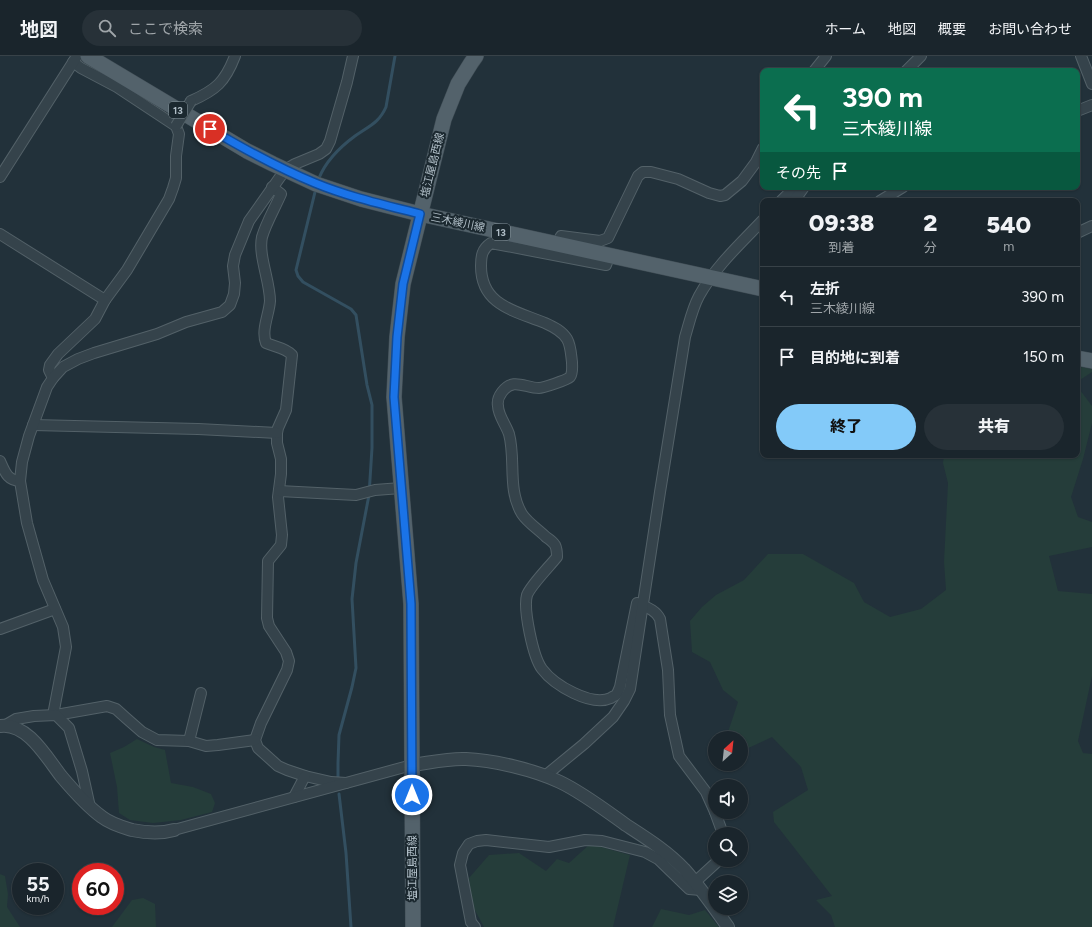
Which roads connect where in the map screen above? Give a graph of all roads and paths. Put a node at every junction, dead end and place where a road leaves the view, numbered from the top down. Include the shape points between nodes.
1 (88, 56) edge
2 (235, 56) edge
3 (353, 56) edge
4 (476, 56) edge
5 (826, 56) edge
6 (921, 56) edge
7 (1081, 56) edge
8 (75, 59) edge
9 (816, 68) edge
10 (909, 68) edge
11 (1092, 84) edge
12 (1092, 105) edge
13 (1080, 110) edge
14 (176, 126) junction
15 (760, 154) edge
16 (285, 170) junction
17 (0, 176) edge
18 (272, 187) junction
19 (792, 190) edge
20 (898, 190) edge
21 (784, 198) edge
22 (885, 198) edge
23 (420, 214) junction
24 (760, 223) edge
25 (1092, 226) edge
26 (1080, 232) edge
27 (0, 234) edge
28 (557, 244) junction
29 (610, 255) junction
30 (711, 278) junction
31 (760, 288) edge
32 (105, 300) junction
33 (1080, 359) edge
34 (1092, 361) edge
35 (53, 378) junction
36 (33, 425) junction
37 (277, 433) junction
38 (0, 461) edge
39 (20, 481) junction
40 (401, 488) junction
41 (279, 491) junction
42 (642, 606) junction
43 (55, 609) junction
44 (0, 629) edge
45 (201, 693) dead end
46 (55, 715) junction
47 (2, 726) edge
48 (255, 740) junction
49 (189, 742) junction
50 (412, 765) junction
51 (305, 776) junction
52 (545, 776) junction
53 (346, 783) junction
54 (708, 796) edge
55 (294, 797) junction
56 (90, 807) junction
57 (174, 830) joint
58 (713, 867) edge
59 (698, 886) junction
60 (413, 927) edge
61 (474, 927) edge
62 (728, 927) edge

1 - 16 main road, 三木綾川線 / 13 via 247,151
2 - 14 street, bridge via 222,82 191,101
3 - 16 street via 326,149
4 - 23 main road, 塩江屋島西線 via 458,84 444,119
5 - 9 street
6 - 10 street
7 - 11 street
8 - 14 street via 81,68 118,87
8 - 17 street
12 - 13 street
14 - 32 street via 179,134 176,178 169,198 127,270
15 - 28 street via 742,181 720,196 678,179 643,172 638,176 608,238 600,241 561,236
16 - 18 street
16 - 23 main road, 三木綾川線 / 13 via 316,184 361,199
18 - 35 street via 249,221 235,255 234,294 230,305 222,312 78,358 63,367
18 - 37 street via 281,194 262,238 270,301 264,337 266,343 292,355 286,410
19 - 21 street
20 - 22 street
23 - 28 main road, 三木綾川線 / 13
23 - 40 main road, 塩江屋島西線 via 403,284 397,337 394,397
24 - 30 street via 724,259
25 - 26 street
27 - 32 street
28 - 29 main road, 三木綾川線 / 13
29 - 30 main road, 三木綾川線 / 13
29 - 42 street via 606,265 492,243 483,251 481,275 492,298 519,314 555,327 568,339 570,348 570,377 539,388 516,384 508,386 498,401 498,408 511,443 513,489 517,503 522,514 555,545 557,551 556,556 531,588 526,604 529,630 540,668 560,685 591,700 606,700 616,695 620,687 637,603
30 - 31 main road, 三木綾川線 / 13
30 - 42 street via 690,316 685,338
32 - 35 street via 95,320 58,354 50,365 48,370
33 - 34 main road
35 - 36 street
36 - 37 street
36 - 39 street via 22,462
37 - 41 street via 281,459
38 - 39 street via 8,476 14,481
39 - 43 street via 27,523
40 - 41 street via 356,494
40 - 50 main road, 塩江屋島西線 via 411,604
41 - 48 street via 282,535 281,545 268,562 267,618 289,661
42 - 52 street via 630,689 624,701 613,717
42 - 54 street via 658,614 660,619 668,670 670,715 679,756
43 - 44 street
43 - 46 street via 63,627 66,647
45 - 49 street
46 - 47 street via 16,719
46 - 49 street via 107,706 157,740
46 - 56 street via 69,728
47 - 56 street via 14,728 40,747 61,776
48 - 49 street via 206,746
48 - 51 street via 258,748 278,766
50 - 52 street via 465,759 524,769
50 - 53 street
50 - 60 main road, 塩江屋島西線
51 - 53 street
51 - 55 street
52 - 59 street via 583,796 659,847 672,857
53 - 55 street
55 - 57 street
56 - 57 street via 119,826 149,833
58 - 59 street
59 - 61 street via 689,889 658,859 645,852 602,841 585,840 549,847 477,841 466,848 460,865
59 - 62 street

